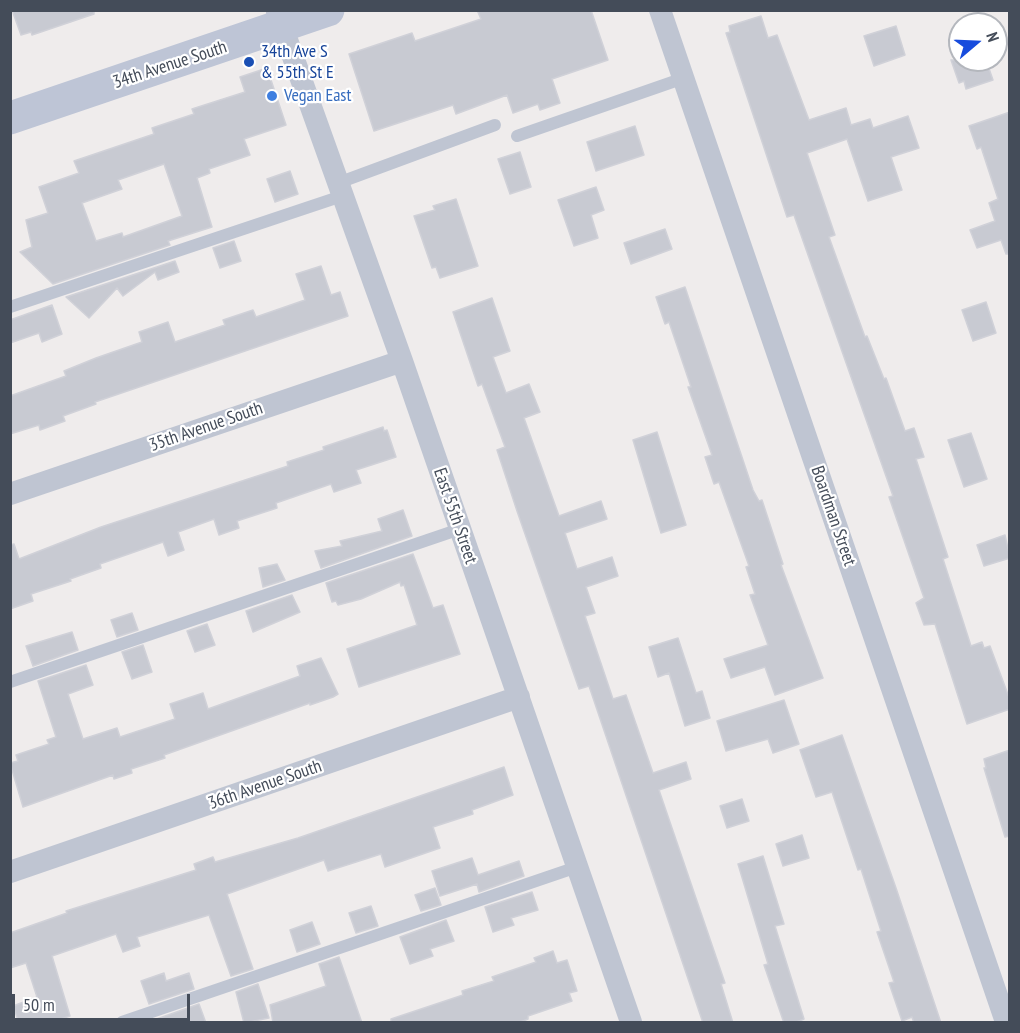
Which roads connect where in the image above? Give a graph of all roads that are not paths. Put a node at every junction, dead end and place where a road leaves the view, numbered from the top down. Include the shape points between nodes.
1 (328, 10) edge
2 (660, 10) edge
3 (280, 19) edge
4 (684, 78) junction
5 (10, 118) edge
6 (495, 125) dead end
7 (517, 136) dead end
8 (340, 189) junction
9 (10, 307) edge
10 (402, 361) junction
11 (10, 494) edge
12 (460, 529) junction
13 (10, 682) edge
14 (519, 697) junction
15 (577, 867) junction
16 (10, 872) edge
17 (122, 1023) edge
18 (630, 1023) edge
19 (1006, 1023) edge

1 - 3 street, 34th Avenue South
2 - 4 street, Boardman Street
3 - 5 street, 34th Avenue South
3 - 8 street, East 55th Street
4 - 7 lane
4 - 19 street, Boardman Street
6 - 8 lane
8 - 9 lane
8 - 10 street, East 55th Street
10 - 11 street, 35th Avenue South
10 - 12 street, East 55th Street
12 - 13 lane
12 - 14 street, East 55th Street
14 - 15 street, East 55th Street
14 - 16 street, 36th Avenue South
15 - 17 lane
15 - 18 street, East 55th Street

